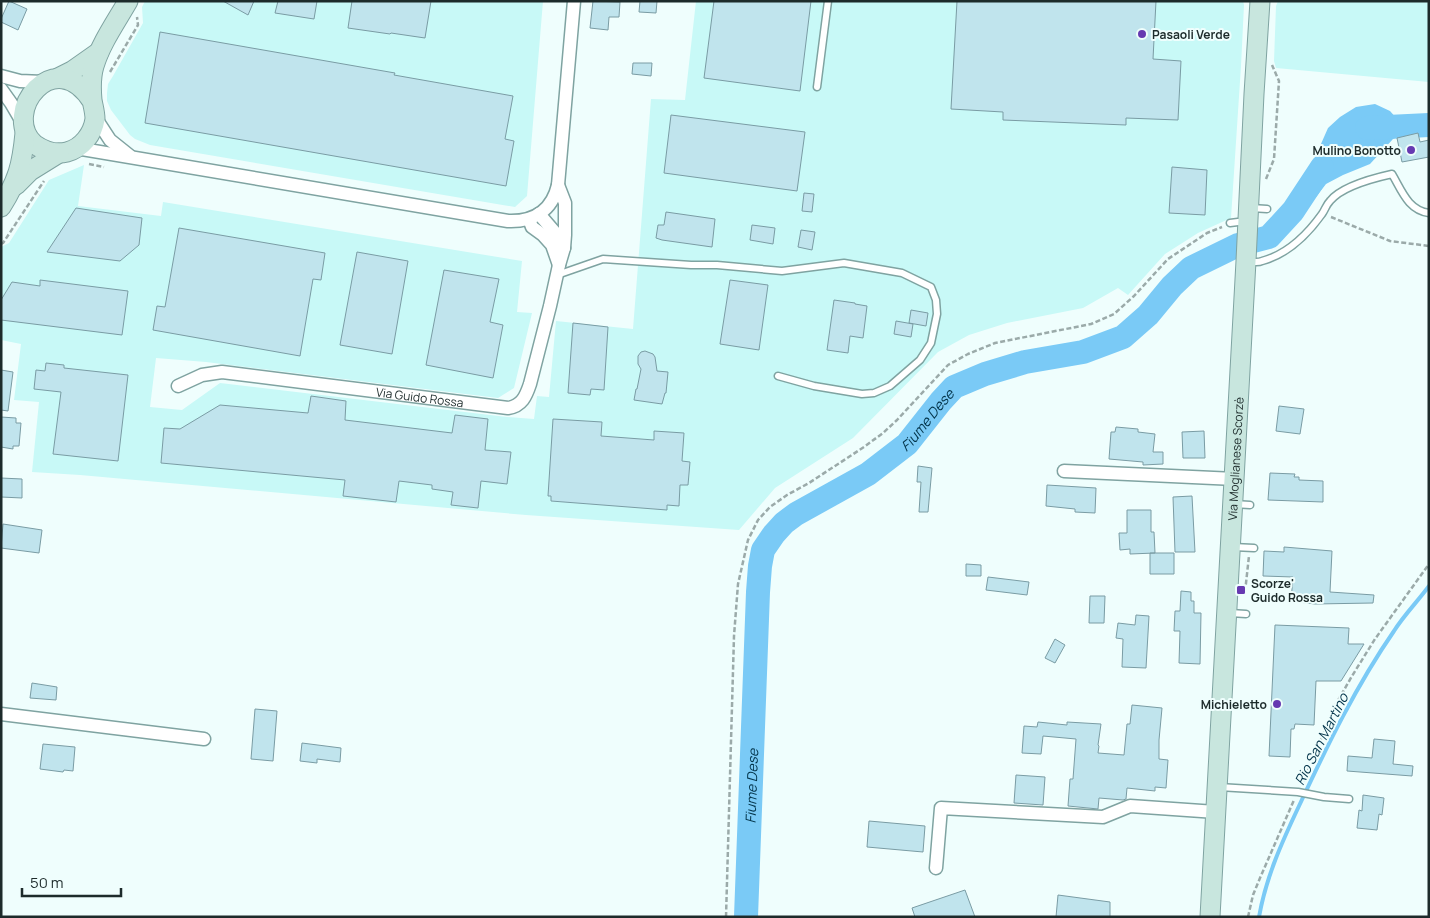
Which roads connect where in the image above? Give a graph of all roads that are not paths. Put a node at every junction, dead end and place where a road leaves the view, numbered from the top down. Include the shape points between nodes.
1 (574, 1) edge
2 (828, 1) edge
3 (1260, 1) edge
4 (132, 6) edge
5 (99, 52) junction
6 (1, 76) edge
7 (50, 80) junction
8 (817, 87) dead end
9 (1, 89) edge
10 (93, 109) junction
11 (23, 127) junction
12 (74, 155) junction
13 (132, 157) junction
14 (558, 185) junction
15 (13, 188) junction
16 (1, 207) edge
17 (1429, 213) edge
18 (534, 217) junction
19 (564, 248) junction
20 (1247, 256) junction
21 (558, 270) junction
22 (778, 376) dead end
23 (178, 386) dead end
24 (1064, 471) dead end
25 (1234, 478) junction
26 (1231, 547) junction
27 (1254, 548) dead end
28 (1227, 613) junction
29 (1246, 614) dead end
30 (1, 714) edge
31 (204, 739) dead end
32 (1217, 787) junction
33 (1349, 799) dead end
34 (1216, 812) junction
35 (936, 868) dead end
36 (1210, 917) edge

1 - 14 street, Via Guido Rossa
2 - 8 lane
3 - 20 main road, Via Moglianese Scorzè
4 - 5 main road
5 - 7 main road via 72,71
5 - 10 main road via 92,76
6 - 7 street via 20,81
7 - 10 main road via 68,80 78,85 86,92
7 - 11 main road via 33,88 26,97 22,108
9 - 11 street
10 - 12 main road via 92,130
10 - 13 street via 110,140
11 - 12 main road via 31,142 39,148
11 - 15 main road via 20,170
12 - 13 street
12 - 15 main road via 30,171
13 - 18 street via 508,221
14 - 18 street, Via Guido Rossa via 548,207
14 - 19 street, Via Guido Rossa via 565,203
15 - 16 main road
17 - 20 lane via 1415,209 1392,174 1378,177 1345,190 1330,201 1302,239 1276,256 1260,262
18 - 19 street via 558,236
18 - 21 street via 532,227 552,245
19 - 21 street, Via Guido Rossa
20 - 25 main road, Via Moglianese Scorzè
21 - 22 lane via 604,259 782,271 844,263 902,273 931,287 937,314 931,343 920,360 890,386 862,394
21 - 23 street, Via Guido Rossa via 526,396 513,408 222,372 202,375
24 - 25 street
25 - 26 main road, Via Moglianese Scorzè via 1241,505
26 - 27 lane
26 - 28 main road, Via Moglianese Scorzè
28 - 29 lane
28 - 32 main road, Via Moglianese Scorzè
30 - 31 street
32 - 33 lane
32 - 34 main road, Via Moglianese Scorzè
34 - 35 street via 1130,806 1103,817 941,808
34 - 36 main road, Via Moglianese Scorzè

